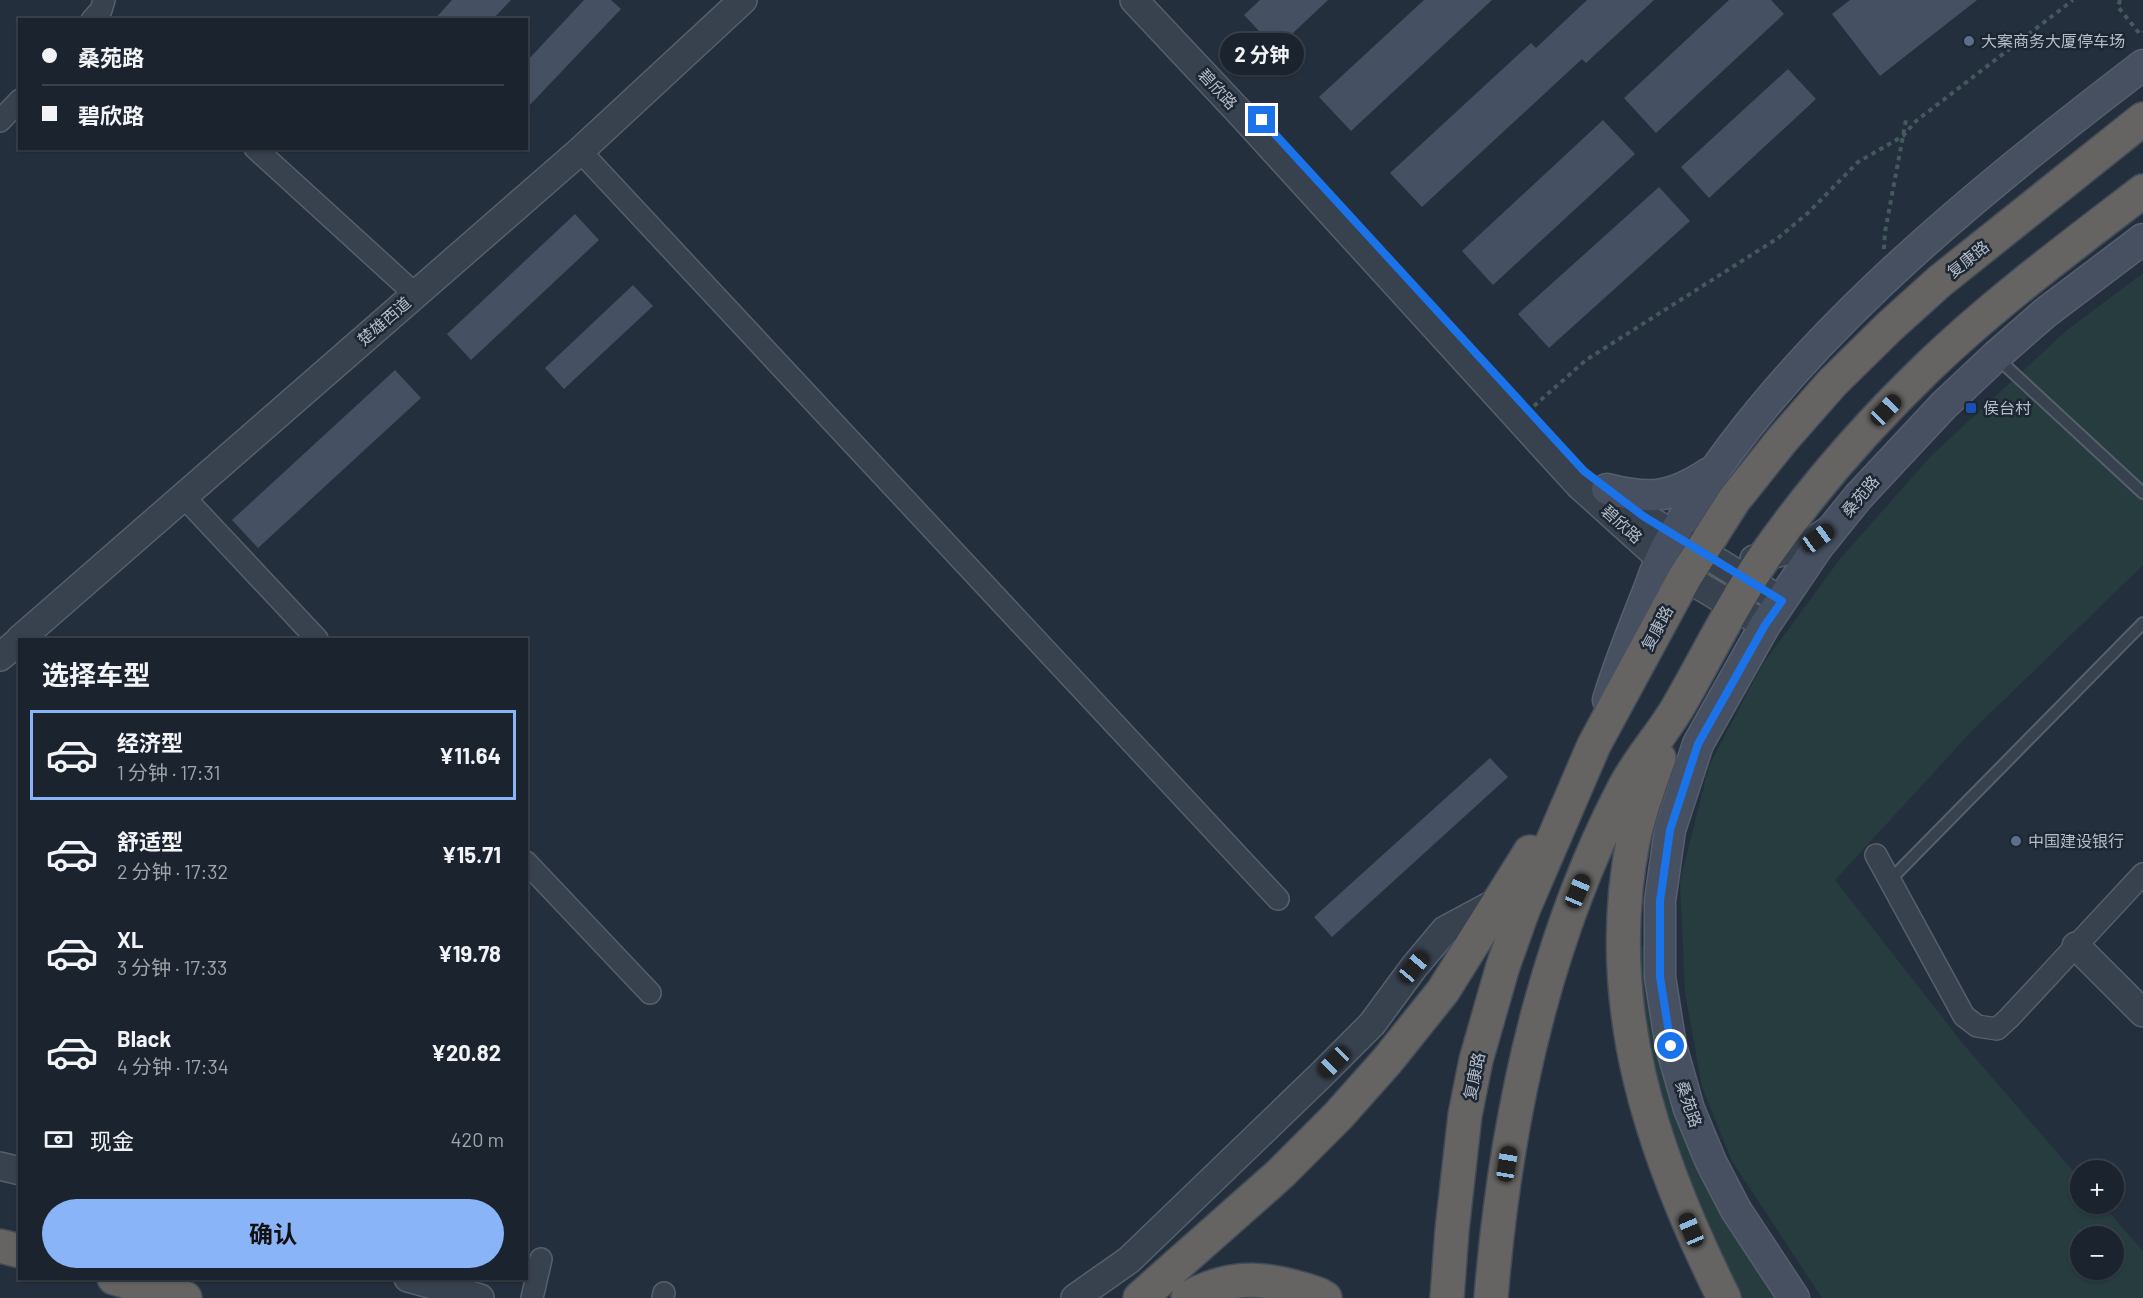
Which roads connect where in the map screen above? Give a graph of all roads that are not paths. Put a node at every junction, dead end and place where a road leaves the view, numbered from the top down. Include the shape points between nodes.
1 (744, 0) edge
2 (1134, 0) edge
3 (1151, 0) edge
4 (2143, 65) edge
5 (18, 102) edge
6 (2143, 119) edge
7 (0, 121) edge
8 (257, 150) edge
9 (580, 151) junction
10 (2143, 191) edge
11 (2143, 239) edge
12 (415, 294) junction
13 (1996, 356) junction
14 (1717, 468) junction
15 (1607, 489) junction
16 (2143, 493) edge
17 (183, 496) junction
18 (1837, 524) junction
19 (1685, 556) junction
20 (1749, 582) junction
21 (1773, 613) junction
22 (2143, 623) edge
23 (21, 638) edge
24 (316, 638) edge
25 (18, 641) edge
26 (0, 657) edge
27 (1676, 711) junction
28 (1594, 745) junction
29 (1876, 855) dead end
30 (528, 864) edge
31 (2143, 874) edge
32 (1890, 880) junction
33 (1278, 899) dead end
34 (1501, 900) junction
35 (2079, 943) junction
36 (650, 993) dead end
37 (2143, 998) edge
38 (2143, 1013) edge
39 (0, 1166) edge
40 (18, 1170) edge
41 (0, 1246) edge
42 (18, 1250) edge
43 (541, 1259) dead end
44 (121, 1280) edge
45 (415, 1280) edge
46 (185, 1298) edge
47 (480, 1298) edge
48 (532, 1298) edge
49 (1076, 1298) edge
50 (1140, 1298) edge
51 (1188, 1298) edge
52 (1325, 1298) edge
53 (1447, 1298) edge
54 (1491, 1298) edge
55 (1724, 1298) edge
56 (1794, 1298) edge

1 - 9 street, 楚雄西道
2 - 19 street, 碧欣路 via 1579,485 1634,536
3 - 15 street, 碧欣路 via 1584,471
4 - 14 main road via 2029,155 1899,266 1802,364
5 - 7 street
6 - 19 highway, 复康路 via 1888,327 1832,383
8 - 12 street
9 - 12 street, 楚雄西道
9 - 33 street
10 - 20 highway via 2036,274 1926,369 1834,468
11 - 13 main road, 桑苑路 via 2045,313
12 - 17 street, 楚雄西道
13 - 16 lane
13 - 18 main road, 桑苑路 via 1897,453
14 - 15 main road via 1672,493 1640,495
14 - 19 main road via 1692,504
15 - 19 street, 碧欣路
17 - 23 street, 楚雄西道
17 - 24 street
18 - 20 street
18 - 21 main road, 桑苑路
19 - 20 street, 碧欣路
19 - 20 street, 碧欣路
19 - 28 highway, 复康路
20 - 21 street, 碧欣路
20 - 27 highway
21 - 27 main road
21 - 56 main road, 桑苑路 via 1698,744 1670,830 1660,901 1660,977 1671,1046 1689,1109 1711,1162 1736,1210
22 - 32 lane
25 - 26 street, 楚雄西道
27 - 54 highway via 1648,748 1606,825 1578,891 1539,1006 1514,1117 1496,1234
27 - 55 highway via 1633,839 1625,915 1625,1001 1637,1071 1658,1145 1691,1230
28 - 34 highway
28 - 53 highway, 复康路 via 1519,921 1476,1060 1465,1115
29 - 32 street
30 - 36 street
31 - 35 street
32 - 35 street via 1964,1016 1977,1026 1997,1029
34 - 49 street via 1445,930 1372,1024 1321,1075 1128,1260
34 - 50 highway via 1443,992 1338,1116
35 - 37 street
35 - 38 street
39 - 40 street
41 - 42 highway
43 - 48 street
44 - 46 highway
45 - 47 street
51 - 52 highway via 1222,1283 1248,1280 1272,1280

